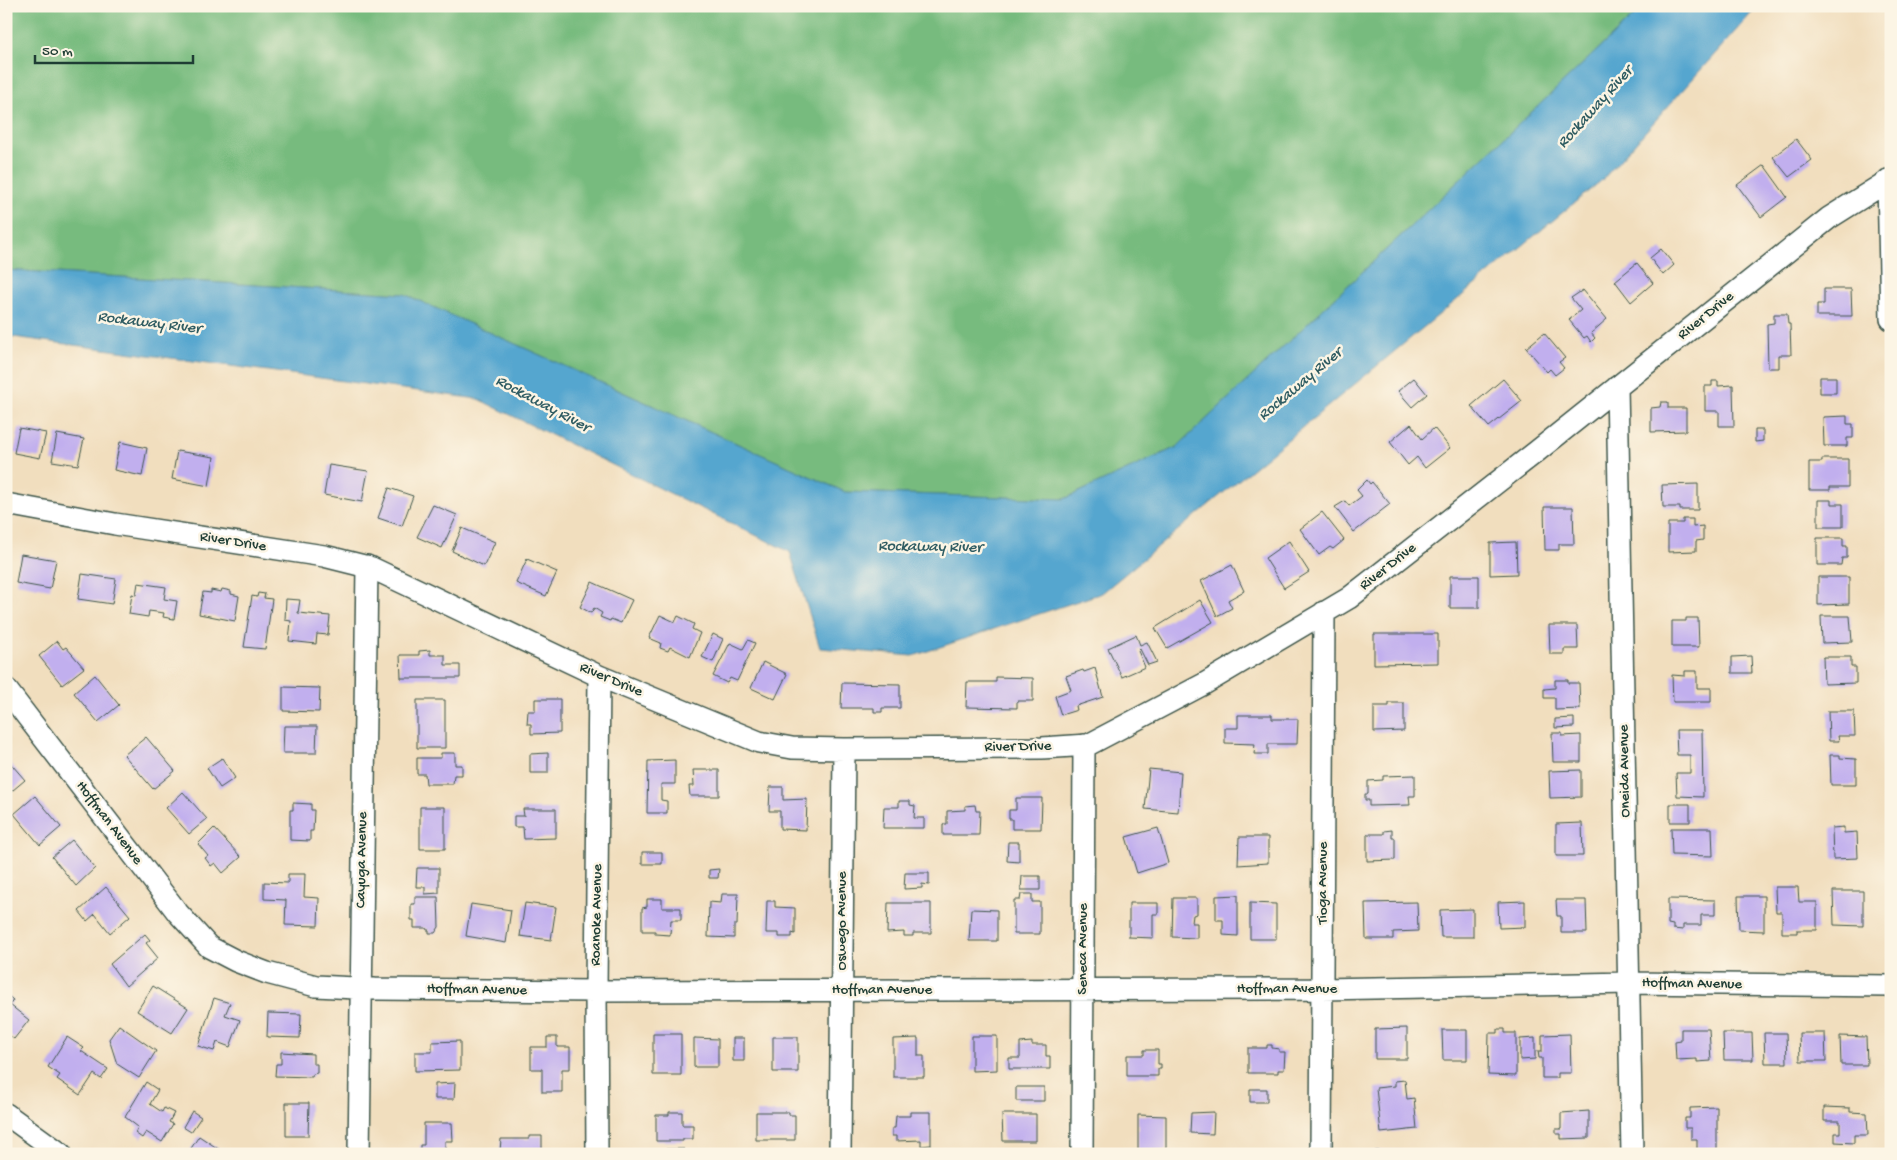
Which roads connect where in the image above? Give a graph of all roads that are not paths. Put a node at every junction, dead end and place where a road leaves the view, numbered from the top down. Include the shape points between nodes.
1 (1889, 180) edge
2 (1891, 318) edge
3 (1617, 387) junction
4 (6, 504) edge
5 (366, 566) junction
6 (1324, 612) junction
7 (599, 676) junction
8 (6, 689) edge
9 (1084, 745) junction
10 (844, 749) junction
11 (1629, 983) junction
12 (1891, 986) edge
13 (360, 988) junction
14 (1083, 989) junction
15 (1322, 989) junction
16 (842, 990) junction
17 (596, 991) junction
18 (6, 1114) edge
19 (60, 1154) edge
20 (359, 1154) edge
21 (597, 1154) edge
22 (840, 1154) edge
23 (1082, 1154) edge
24 (1321, 1154) edge
25 (1632, 1154) edge

1 - 2 street
1 - 3 street, River Drive via 1828,218
3 - 6 street, River Drive via 1349,598
3 - 11 street, Oneida Avenue
4 - 5 street, River Drive via 324,556
5 - 7 street, River Drive
5 - 13 street, Cayuga Avenue
6 - 9 street, River Drive via 1204,684
6 - 15 street, Tioga Avenue
7 - 10 street, River Drive via 759,742 792,748
7 - 17 street, Roanoke Avenue
8 - 13 street, Hoffman Avenue via 178,913 210,946 267,973 316,986
9 - 10 street, River Drive
9 - 14 street, Seneca Avenue
10 - 16 street, Oswego Avenue
11 - 12 street, Hoffman Avenue
11 - 15 street, Hoffman Avenue
11 - 25 street, Oneida Avenue
13 - 17 street, Hoffman Avenue
13 - 20 street, Cayuga Avenue
14 - 15 street, Hoffman Avenue
14 - 16 street, Hoffman Avenue
14 - 23 street, Seneca Avenue
15 - 24 street, Tioga Avenue
16 - 17 street, Hoffman Avenue
16 - 22 street, Oswego Avenue
17 - 21 street, Roanoke Avenue
18 - 19 street

